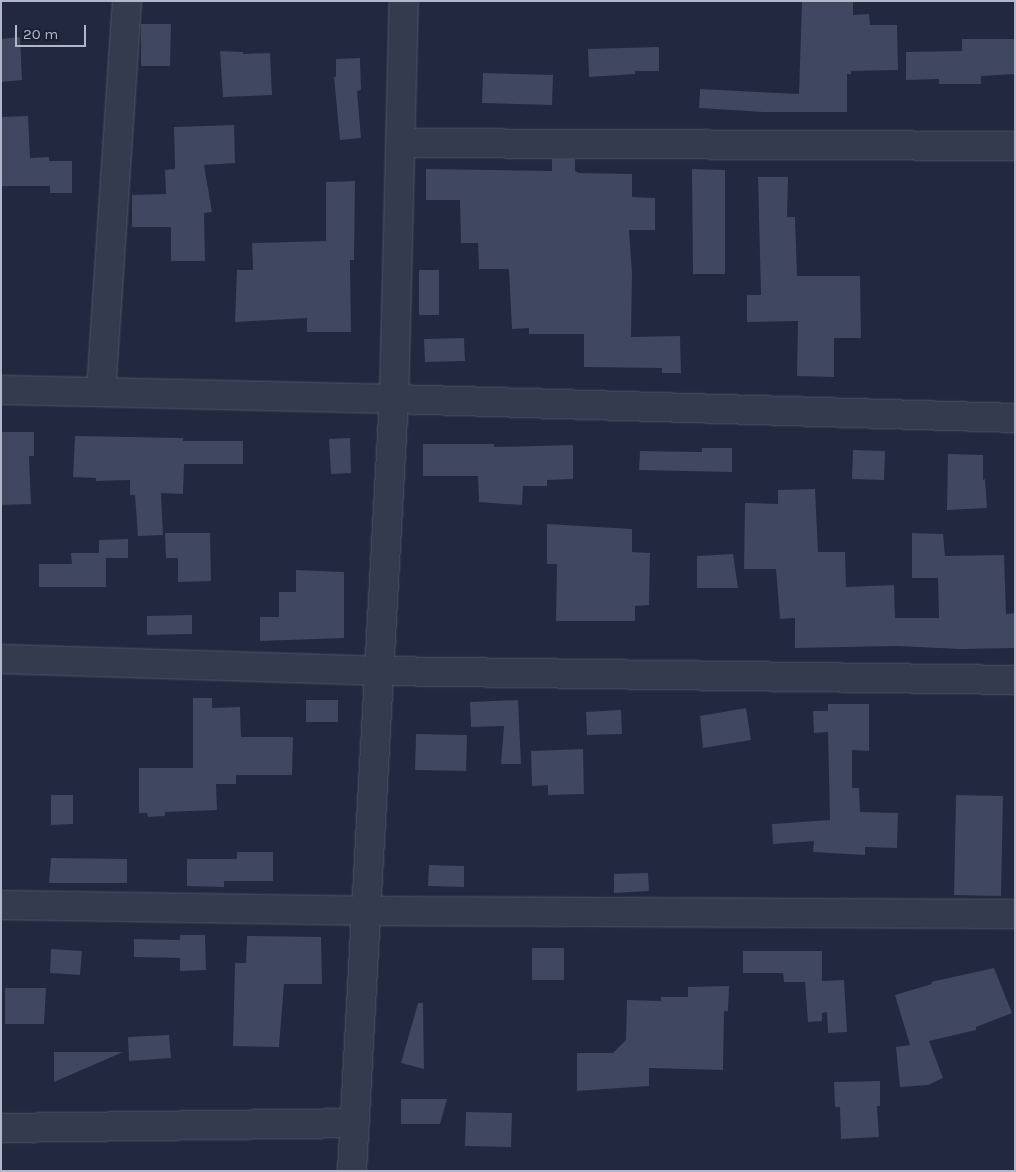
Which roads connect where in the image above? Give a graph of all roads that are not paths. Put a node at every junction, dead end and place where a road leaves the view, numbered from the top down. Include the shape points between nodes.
1 (127, 1) edge
2 (404, 1) edge
3 (401, 143) junction
4 (1015, 146) edge
5 (1, 390) edge
6 (100, 392) junction
7 (394, 399) junction
8 (1015, 418) edge
9 (1, 659) edge
10 (380, 672) junction
11 (1015, 680) edge
12 (1, 905) edge
13 (367, 911) junction
14 (1015, 914) edge
15 (356, 1123) junction
16 (1, 1128) edge
17 (352, 1171) edge

1 - 6 street
2 - 3 street
3 - 4 street
3 - 7 street
5 - 6 street
6 - 7 street
7 - 8 street
7 - 10 street
9 - 10 street
10 - 11 street
10 - 13 street
12 - 13 street
13 - 14 street
13 - 15 street
15 - 16 street
15 - 17 street

